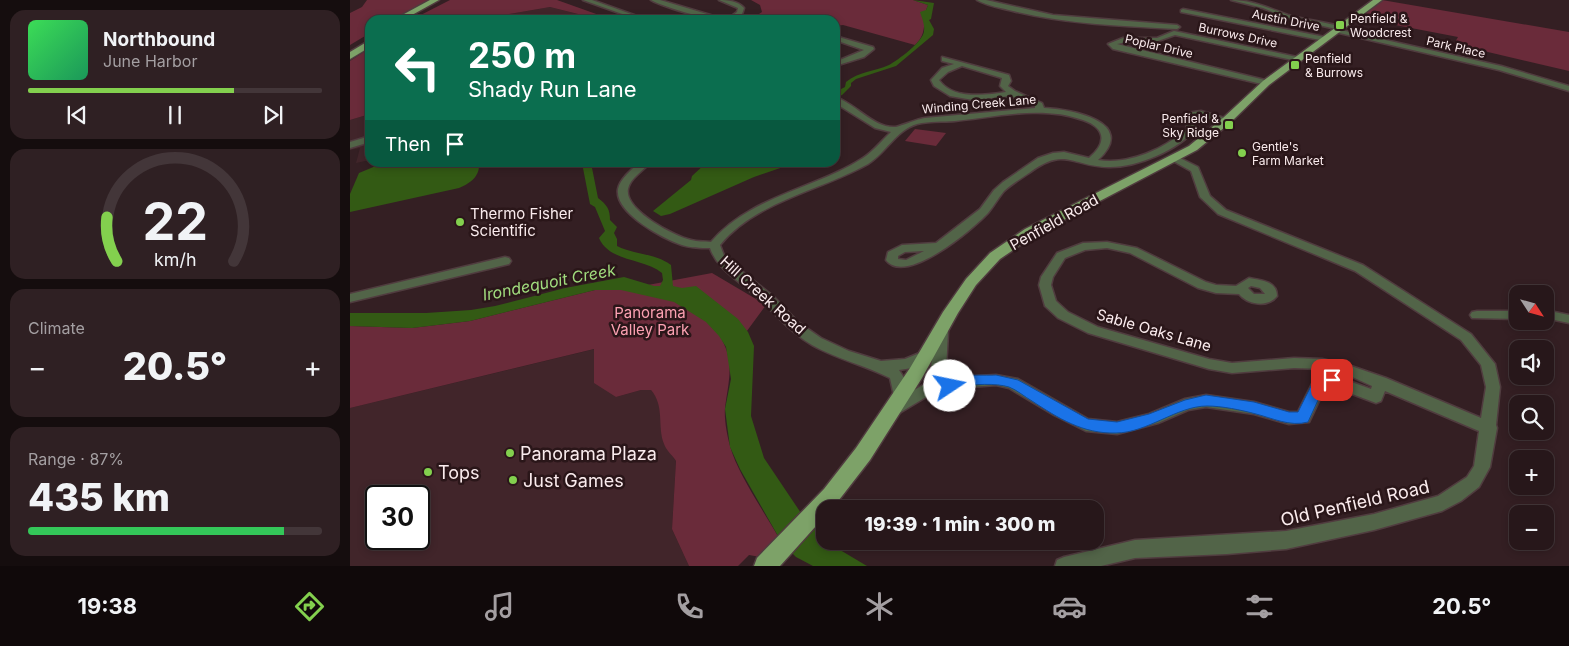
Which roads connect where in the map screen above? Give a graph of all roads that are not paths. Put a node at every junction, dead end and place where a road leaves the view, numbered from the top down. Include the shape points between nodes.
1 (435, 0) edge
2 (443, 0) edge
3 (586, 0) edge
4 (654, 0) edge
5 (722, 0) edge
6 (980, 0) edge
7 (1234, 0) edge
8 (1378, 0) edge
9 (406, 15) edge
10 (415, 15) edge
11 (630, 15) edge
12 (703, 15) edge
13 (737, 15) edge
14 (1176, 30) junction
15 (1338, 30) junction
16 (840, 39) edge
17 (1325, 39) junction
18 (365, 40) edge
19 (365, 46) edge
20 (350, 50) edge
21 (350, 56) edge
22 (945, 59) dead end
23 (1296, 60) junction
24 (840, 62) edge
25 (962, 64) junction
26 (1266, 83) junction
27 (1569, 89) edge
28 (1012, 93) junction
29 (1030, 99) junction
30 (840, 102) edge
31 (845, 105) junction
32 (840, 106) edge
33 (1040, 111) junction
34 (1073, 114) junction
35 (1227, 120) junction
36 (896, 130) junction
37 (365, 141) edge
38 (350, 144) edge
39 (1096, 157) junction
40 (1176, 159) junction
41 (641, 167) edge
42 (714, 246) junction
43 (936, 246) dead end
44 (504, 261) dead end
45 (1242, 290) dead end
46 (350, 298) edge
47 (1509, 314) edge
48 (1477, 315) dead end
49 (1554, 316) edge
50 (1569, 319) edge
51 (941, 332) junction
52 (927, 355) junction
53 (879, 366) junction
54 (1381, 382) junction
55 (957, 383) junction
56 (902, 396) junction
57 (891, 412) junction
58 (1489, 428) junction
59 (769, 562) edge
60 (1064, 566) edge

1 - 9 main road
2 - 10 main road
3 - 11 street
4 - 12 street
5 - 13 street via 741,8
6 - 14 street, Burrows Drive via 1055,18
7 - 15 street, Park Place
8 - 15 main road, Penfield Road
14 - 17 street, Austin Drive via 1183,7
14 - 23 street, Burrows Drive
14 - 26 street, Poplar Drive via 1155,40 1127,39 1112,44
15 - 17 main road, Penfield Road
15 - 27 street, Park Place via 1501,68
16 - 24 street via 870,49
17 - 23 main road, Penfield Road
18 - 20 main road
19 - 21 main road
22 - 25 street
23 - 26 main road, Penfield Road
25 - 28 street via 1006,77 1004,86
25 - 28 street via 940,74 937,84 949,92 965,96
26 - 35 main road, Penfield Road
28 - 29 street
29 - 33 street via 1039,105
29 - 34 street
30 - 31 street
31 - 32 street
31 - 36 street via 878,126
33 - 34 street, Winding Creek Lane
33 - 36 street, Winding Creek Lane via 924,120
34 - 39 street, Winding Creek Lane via 1094,121 1105,131 1106,145
35 - 39 street via 1201,114 1189,115 1192,128 1188,132 1135,161 1106,165
35 - 40 main road, Penfield Road
36 - 42 street, Hill Creek Road via 867,160 736,223 719,237
37 - 38 street
39 - 43 street via 1056,154 1043,158 1000,189 975,219
40 - 51 main road, Penfield Road via 1010,244 971,282
40 - 58 street, Old Penfield Road via 1195,169 1205,197 1222,212 1359,268 1466,337 1482,355 1491,374 1494,387
41 - 42 street via 623,189 626,203 642,220 667,234 692,244
42 - 53 street, Hill Creek Road via 720,260 761,293 793,325 844,355
44 - 46 street
45 - 54 street, Sable Oaks Lane via 1202,285 1133,250 1107,245 1083,247 1061,256 1045,284 1050,303 1063,316 1093,330 1208,364 1232,368 1322,364 1351,370
47 - 48 street
49 - 50 street
51 - 52 main road, Penfield Road
51 - 55 street via 939,373
52 - 53 street, Hill Creek Road via 906,364
52 - 56 main road, Penfield Road
53 - 56 street, Hill Creek Road via 895,374
54 - 55 street via 1376,396 1332,380 1319,384 1302,418 1206,401 1117,428 1086,425 1013,383 996,380
54 - 58 street, Sable Oaks Lane
55 - 57 street via 928,389
56 - 57 main road, Penfield Road
57 - 59 main road, Penfield Road via 831,495
58 - 60 street, Old Penfield Road via 1485,458 1478,474 1466,489 1442,503 1306,537 1135,549

